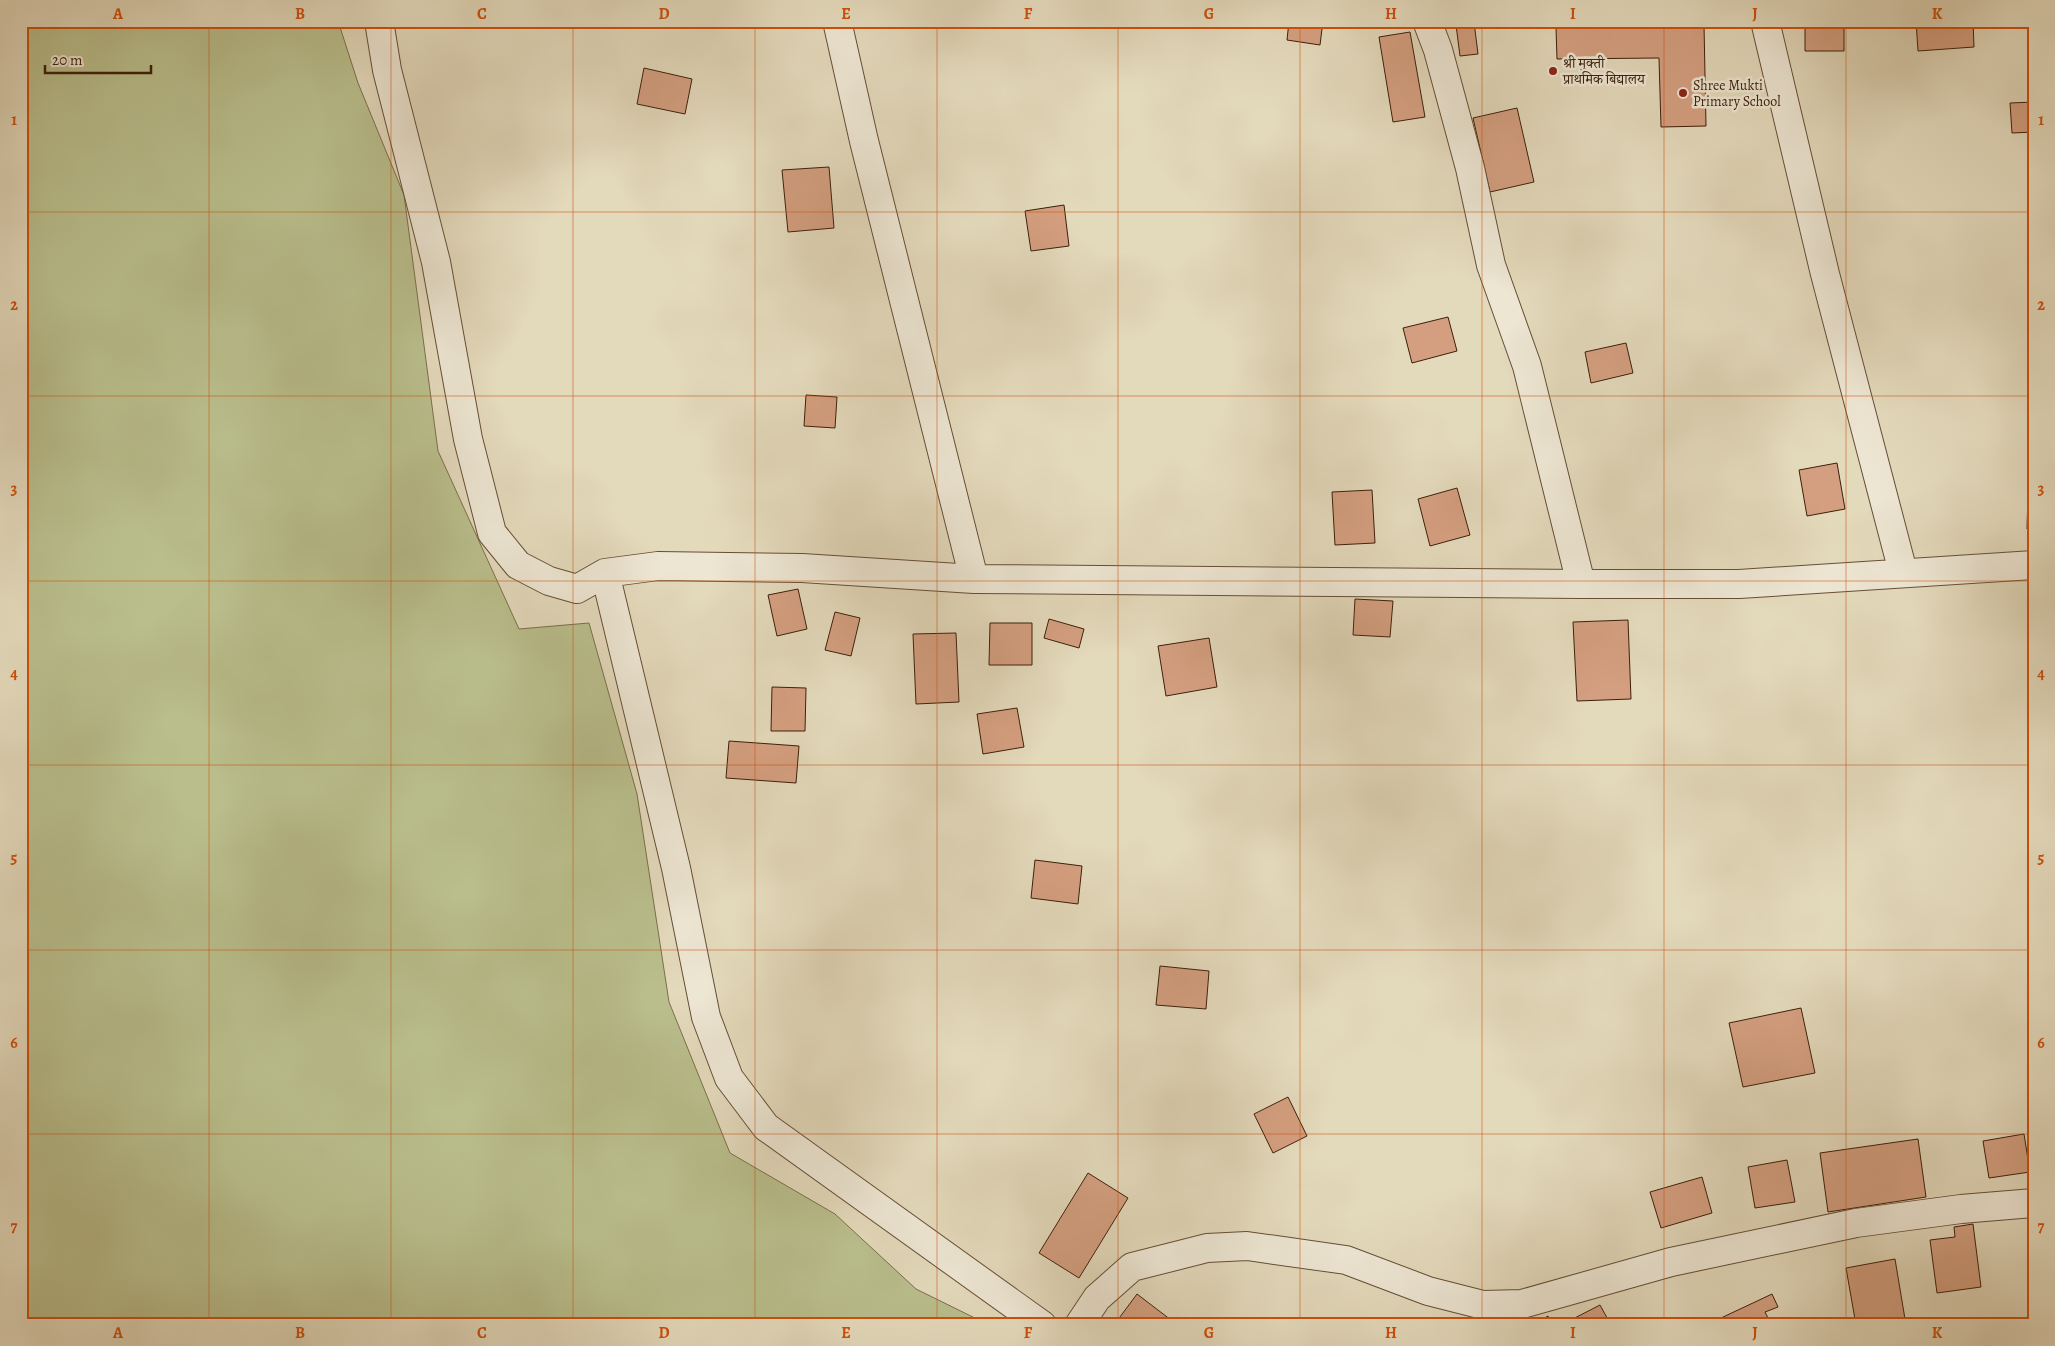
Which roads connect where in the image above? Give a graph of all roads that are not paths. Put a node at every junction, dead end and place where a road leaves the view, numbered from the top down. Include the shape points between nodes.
1 (379, 21) edge
2 (837, 21) edge
3 (1427, 21) edge
4 (1765, 21) edge
5 (2034, 565) edge
6 (1903, 572) junction
7 (605, 573) junction
8 (974, 579) junction
9 (1581, 584) junction
10 (2034, 1203) edge
11 (1042, 1325) edge
12 (1079, 1325) edge

1 - 7 street via 387,70 436,262 468,439 492,533 518,565 549,581 577,589
2 - 8 street
3 - 9 street via 1470,168 1491,265 1527,366
4 - 6 street via 1825,274
5 - 6 street
6 - 9 street via 1739,584
7 - 8 street via 658,566 714,566
7 - 11 street via 676,868 706,1017 728,1078 766,1127
8 - 9 street
10 - 12 street via 1856,1223 1671,1262 1522,1304 1483,1305 1446,1296 1346,1260 1247,1246 1207,1248 1132,1267 1097,1298

